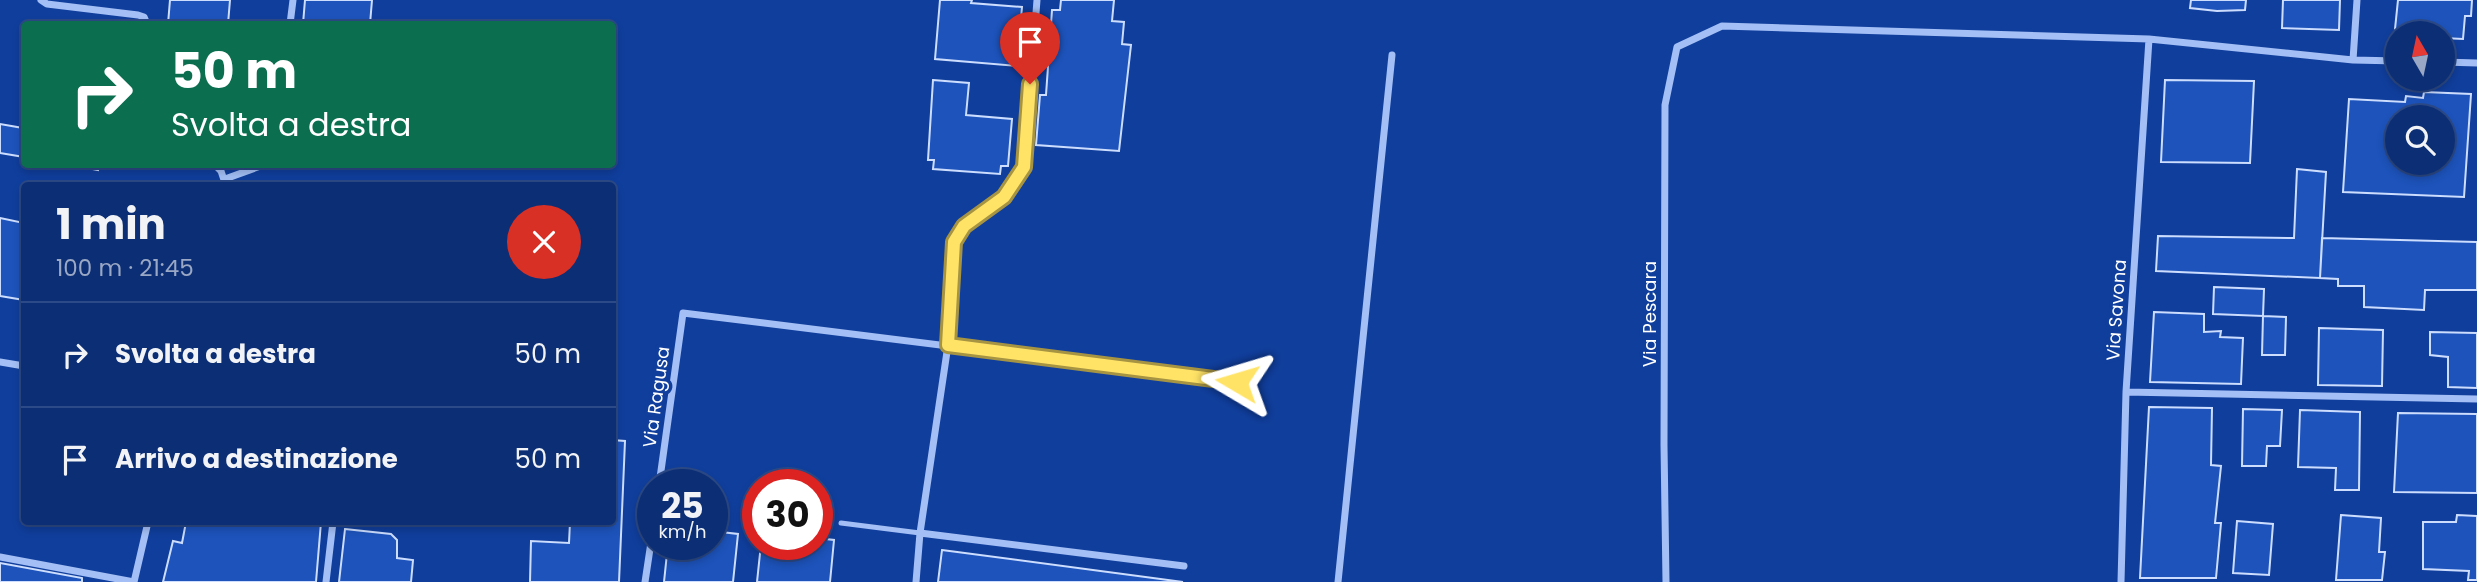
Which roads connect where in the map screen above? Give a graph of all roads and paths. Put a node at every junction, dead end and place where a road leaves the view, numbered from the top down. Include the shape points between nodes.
1 (41, 0) edge
2 (293, 0) edge
3 (1037, 0) edge
4 (2357, 0) edge
5 (146, 21) edge
6 (290, 21) edge
7 (2149, 39) junction
8 (1392, 55) dead end
9 (2353, 60) junction
10 (2385, 61) edge
11 (2455, 62) edge
12 (2477, 63) edge
13 (257, 168) edge
14 (226, 182) edge
15 (948, 345) junction
16 (0, 362) edge
17 (21, 366) edge
18 (1237, 382) dead end
19 (2126, 392) junction
20 (2477, 399) edge
21 (661, 469) edge
22 (841, 523) dead end
23 (147, 525) edge
24 (333, 525) edge
25 (920, 533) junction
26 (0, 557) edge
27 (648, 560) edge
28 (1184, 566) dead end
29 (134, 582) edge
30 (326, 582) edge
31 (645, 582) edge
32 (916, 582) edge
33 (1338, 582) edge
34 (1666, 582) edge
35 (2121, 582) edge

1 - 5 street via 138,15
2 - 6 street
3 - 15 street via 1024,167 1004,197 964,226 954,242
4 - 9 street
7 - 9 street
7 - 19 street, Via Savona
7 - 34 street, Via Pescara via 1722,26 1677,47 1665,105
8 - 33 street
9 - 10 street
11 - 12 street
13 - 14 street
15 - 18 street
15 - 21 street, Via Ragusa via 683,313
15 - 25 street
16 - 17 street
19 - 20 street
19 - 35 street, Via Savona
22 - 25 lane
23 - 29 street
24 - 30 street
25 - 28 street
25 - 32 street
26 - 29 street
27 - 31 street

